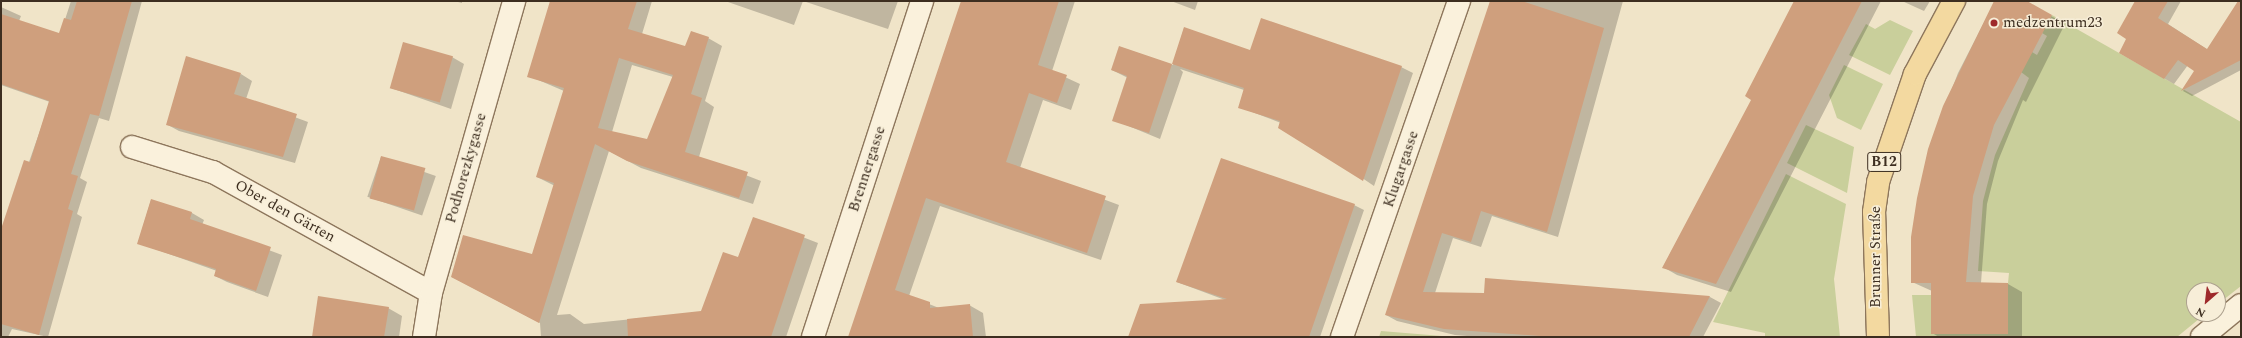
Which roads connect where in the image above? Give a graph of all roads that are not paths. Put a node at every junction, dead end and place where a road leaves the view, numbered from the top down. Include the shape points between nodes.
1 (514, 1) edge
2 (922, 1) edge
3 (1459, 1) edge
4 (1954, 1) edge
5 (132, 148) dead end
6 (431, 293) junction
7 (2241, 304) edge
8 (424, 337) edge
9 (813, 337) edge
10 (1342, 337) edge
11 (1878, 337) edge
12 (2202, 337) edge

1 - 6 street, Podhorezkygasse
2 - 9 street, Brennergasse
3 - 10 street, Klugargasse
4 - 11 main road, Brunner Straße / B12 via 1915,74 1878,182 1874,212
5 - 6 street, Ober den Gärten via 213,172
6 - 8 street, Podhorezkygasse
7 - 12 street

